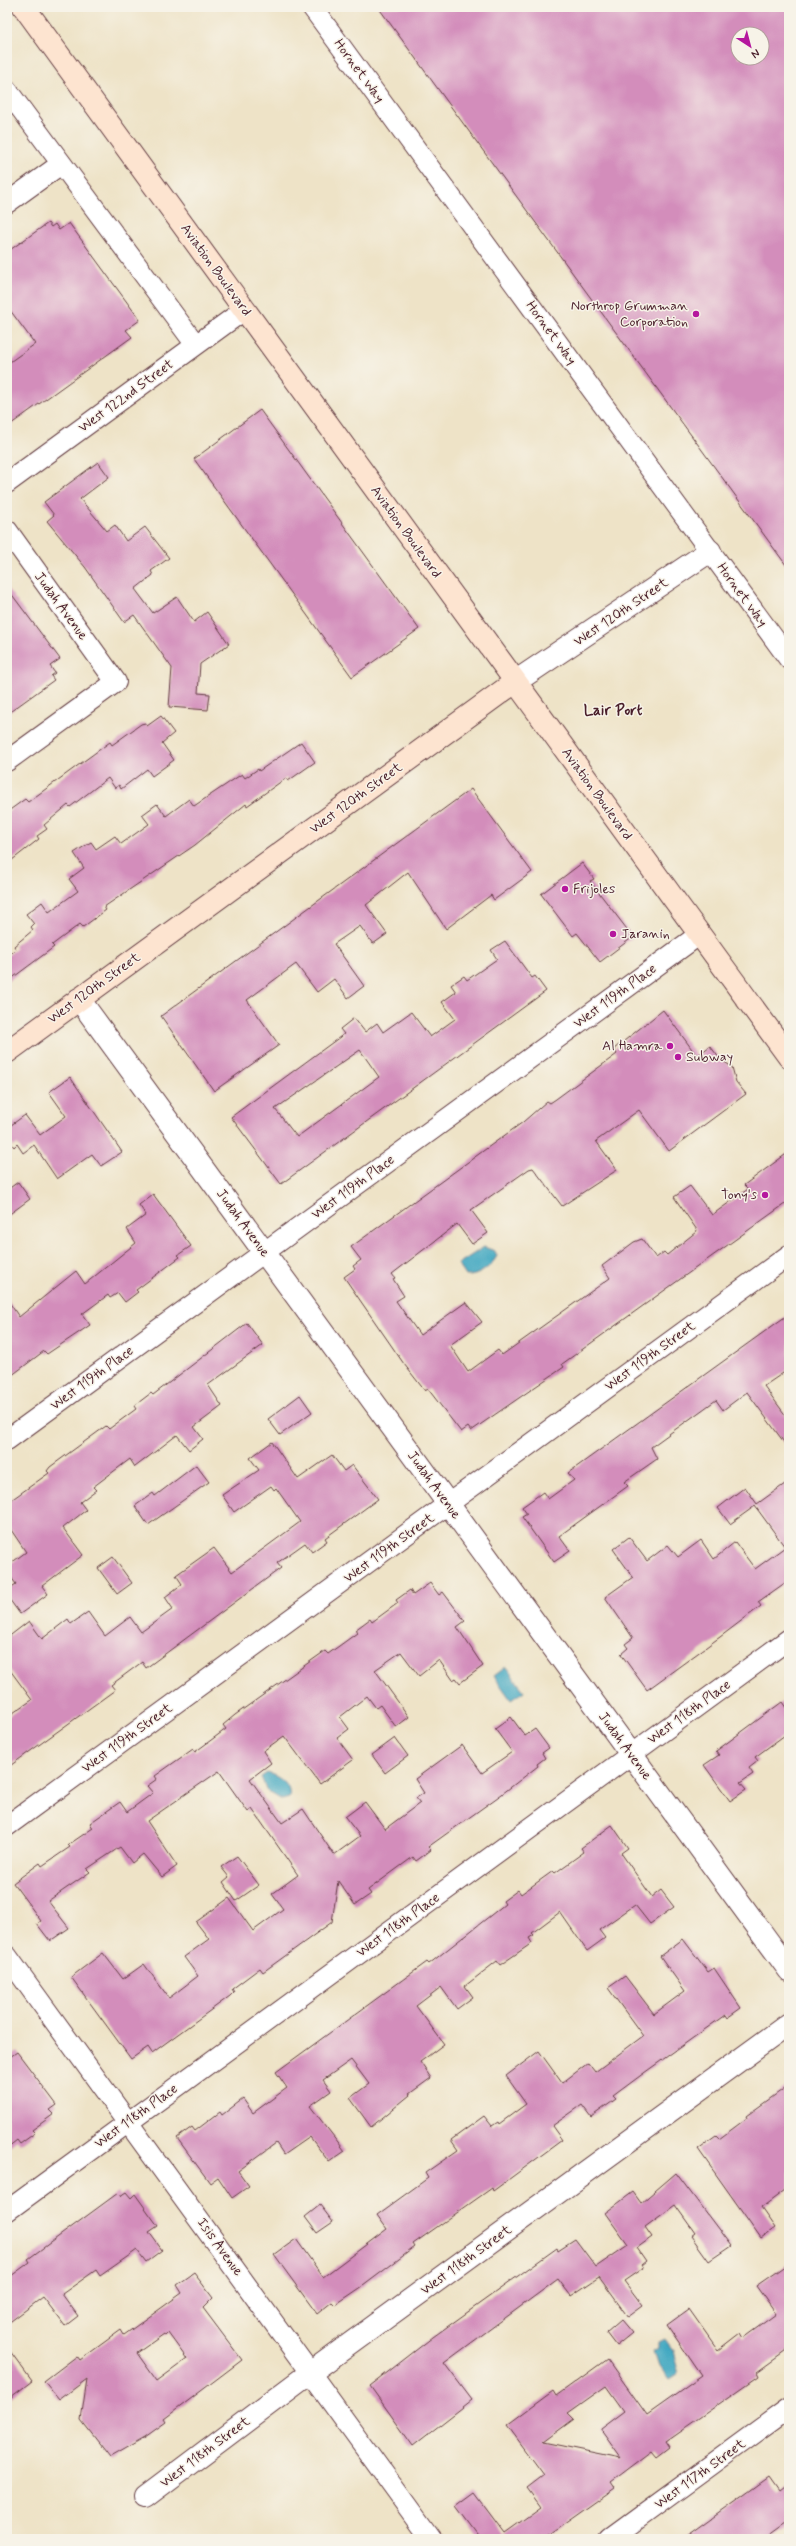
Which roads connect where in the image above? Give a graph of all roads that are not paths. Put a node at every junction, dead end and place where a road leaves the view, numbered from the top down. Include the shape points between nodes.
1 (24, 7) edge
2 (312, 7) edge
3 (7, 90) edge
4 (61, 164) junction
5 (7, 203) edge
6 (244, 310) junction
7 (196, 345) junction
8 (7, 483) edge
9 (7, 530) edge
10 (710, 551) junction
11 (789, 659) edge
12 (516, 682) junction
13 (7, 762) edge
14 (700, 934) junction
15 (79, 999) junction
16 (7, 1052) edge
17 (789, 1057) edge
18 (264, 1252) junction
19 (789, 1255) edge
20 (7, 1440) edge
21 (448, 1504) junction
22 (789, 1639) edge
23 (631, 1754) junction
24 (7, 1826) edge
25 (7, 1956) edge
26 (789, 1970) edge
27 (789, 2024) edge
28 (129, 2121) junction
29 (7, 2211) edge
30 (310, 2373) junction
31 (789, 2408) edge
32 (145, 2497) dead end
33 (431, 2539) edge
34 (610, 2539) edge

1 - 6 main road, Aviation Boulevard
2 - 10 street, Hornet Way
3 - 4 street
4 - 5 street
4 - 7 street
6 - 7 street, West 122nd Street
6 - 12 main road, Aviation Boulevard
7 - 8 street, West 122nd Street
9 - 13 street, Judah Avenue via 116,682
10 - 11 street, Hornet Way
10 - 12 street, West 120th Street
12 - 14 main road, Aviation Boulevard
12 - 15 main road, West 120th Street
14 - 17 main road, Aviation Boulevard
14 - 18 street, West 119th Place
15 - 16 main road, West 120th Street
15 - 18 street, Judah Avenue
18 - 20 street, West 119th Place
18 - 21 street, Judah Avenue
19 - 21 street, West 119th Street
21 - 23 street, Judah Avenue
21 - 24 street, West 119th Street
22 - 23 street, West 118th Place
23 - 26 street, Judah Avenue
23 - 28 street, West 118th Place
25 - 28 street, Isis Avenue
27 - 30 street, West 118th Street
28 - 29 street, West 118th Place
28 - 30 street, Isis Avenue
30 - 32 street, West 118th Street
30 - 33 street, Isis Avenue
31 - 34 street, West 117th Street

